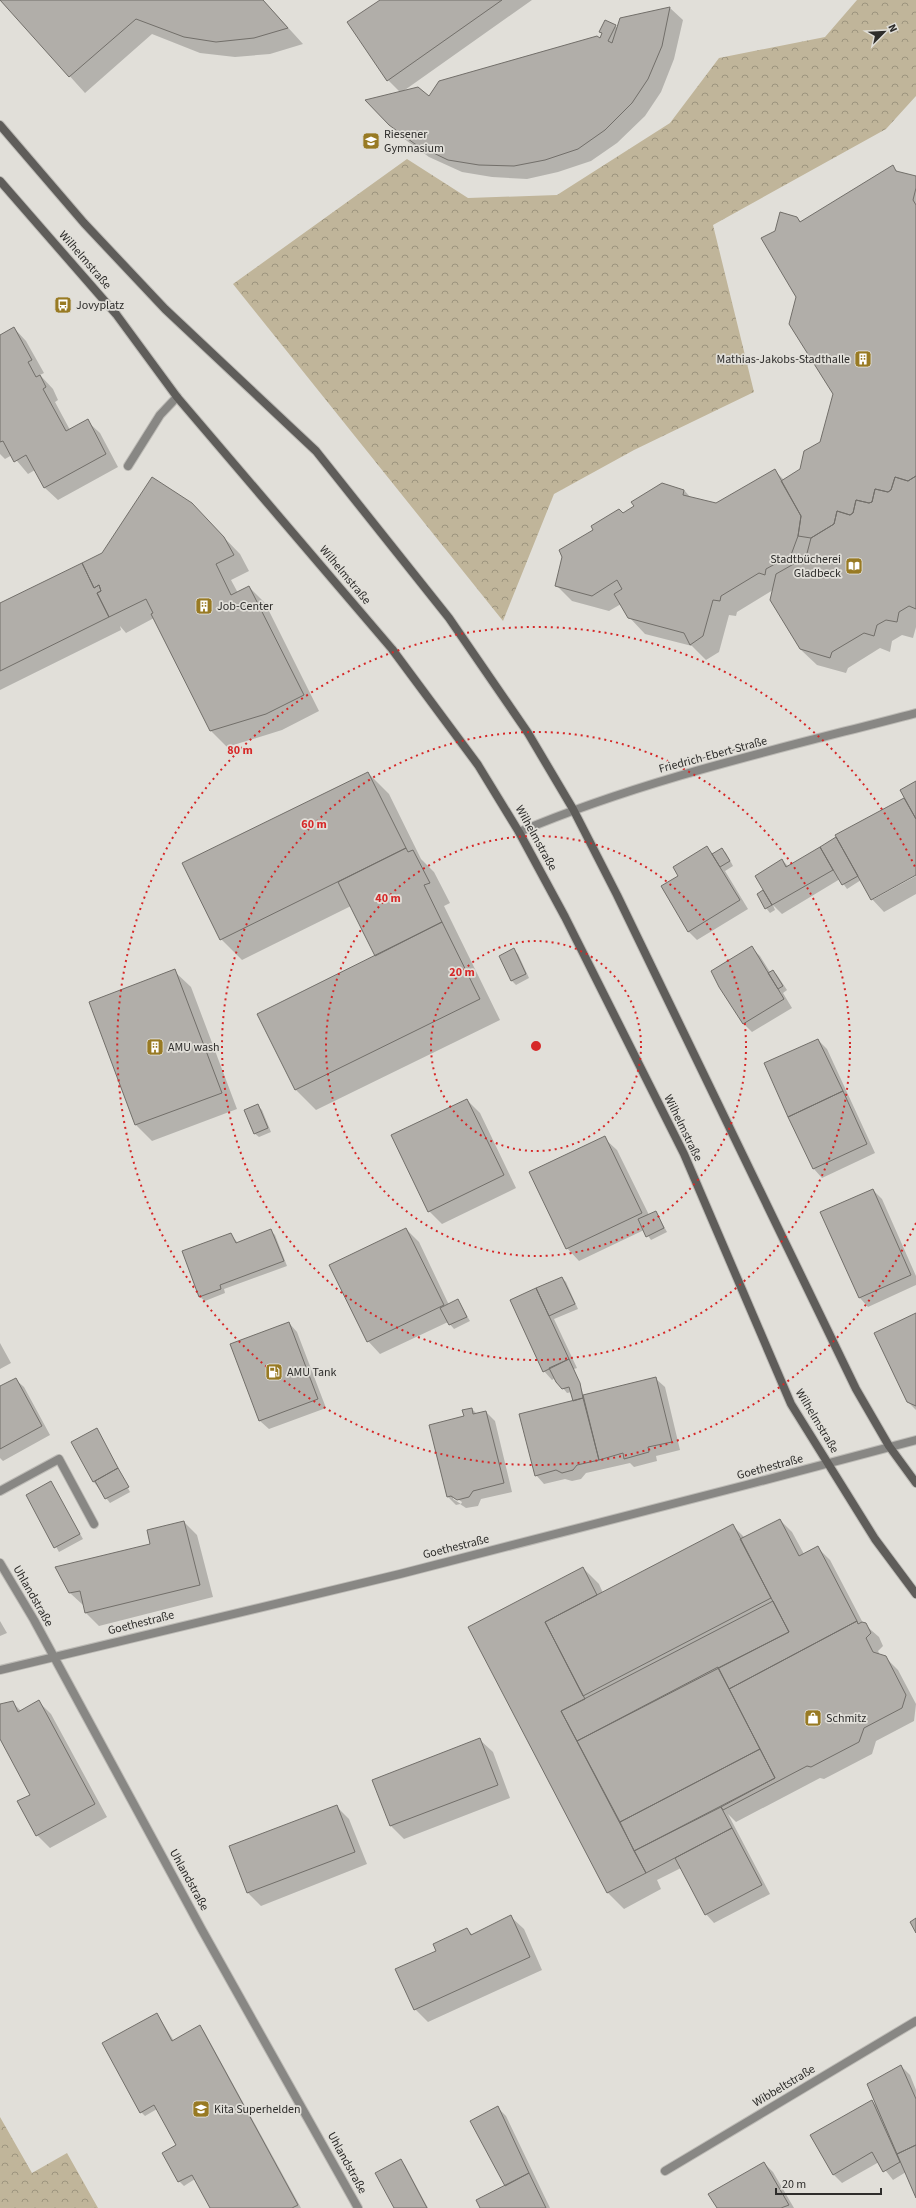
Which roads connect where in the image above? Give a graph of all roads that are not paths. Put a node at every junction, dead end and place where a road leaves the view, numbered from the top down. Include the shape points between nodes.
1 (0, 125) edge
2 (0, 181) edge
3 (177, 397) junction
4 (128, 466) dead end
5 (916, 713) edge
6 (573, 809) junction
7 (519, 832) junction
8 (916, 1440) edge
9 (889, 1446) junction
10 (829, 1463) junction
11 (916, 1483) edge
12 (0, 1491) edge
13 (94, 1524) dead end
14 (0, 1564) edge
15 (916, 1594) edge
16 (54, 1657) junction
17 (0, 1670) edge
18 (916, 2021) edge
19 (665, 2171) dead end
20 (358, 2208) edge

1 - 6 main road, Wilhelmstraße via 84,223 165,309 316,451 449,618 528,733
2 - 3 main road, Wilhelmstraße via 116,314
3 - 4 street via 160,415
3 - 7 main road, Wilhelmstraße via 392,649 478,765
5 - 6 street, Friedrich-Ebert-Straße via 631,789
6 - 7 street, Friedrich-Ebert-Straße
6 - 9 main road, Wilhelmstraße via 856,1389
7 - 10 main road, Wilhelmstraße via 684,1154 791,1404
8 - 9 street, Goethestraße
9 - 10 street, Goethestraße
9 - 11 main road, Wilhelmstraße
10 - 15 main road, Wilhelmstraße via 875,1539
10 - 16 street, Goethestraße via 408,1572
12 - 13 street via 59,1459
14 - 16 street, Uhlandstraße
16 - 17 street, Goethestraße
16 - 20 street, Uhlandstraße via 202,1930
18 - 19 street, Wibbeltstraße

